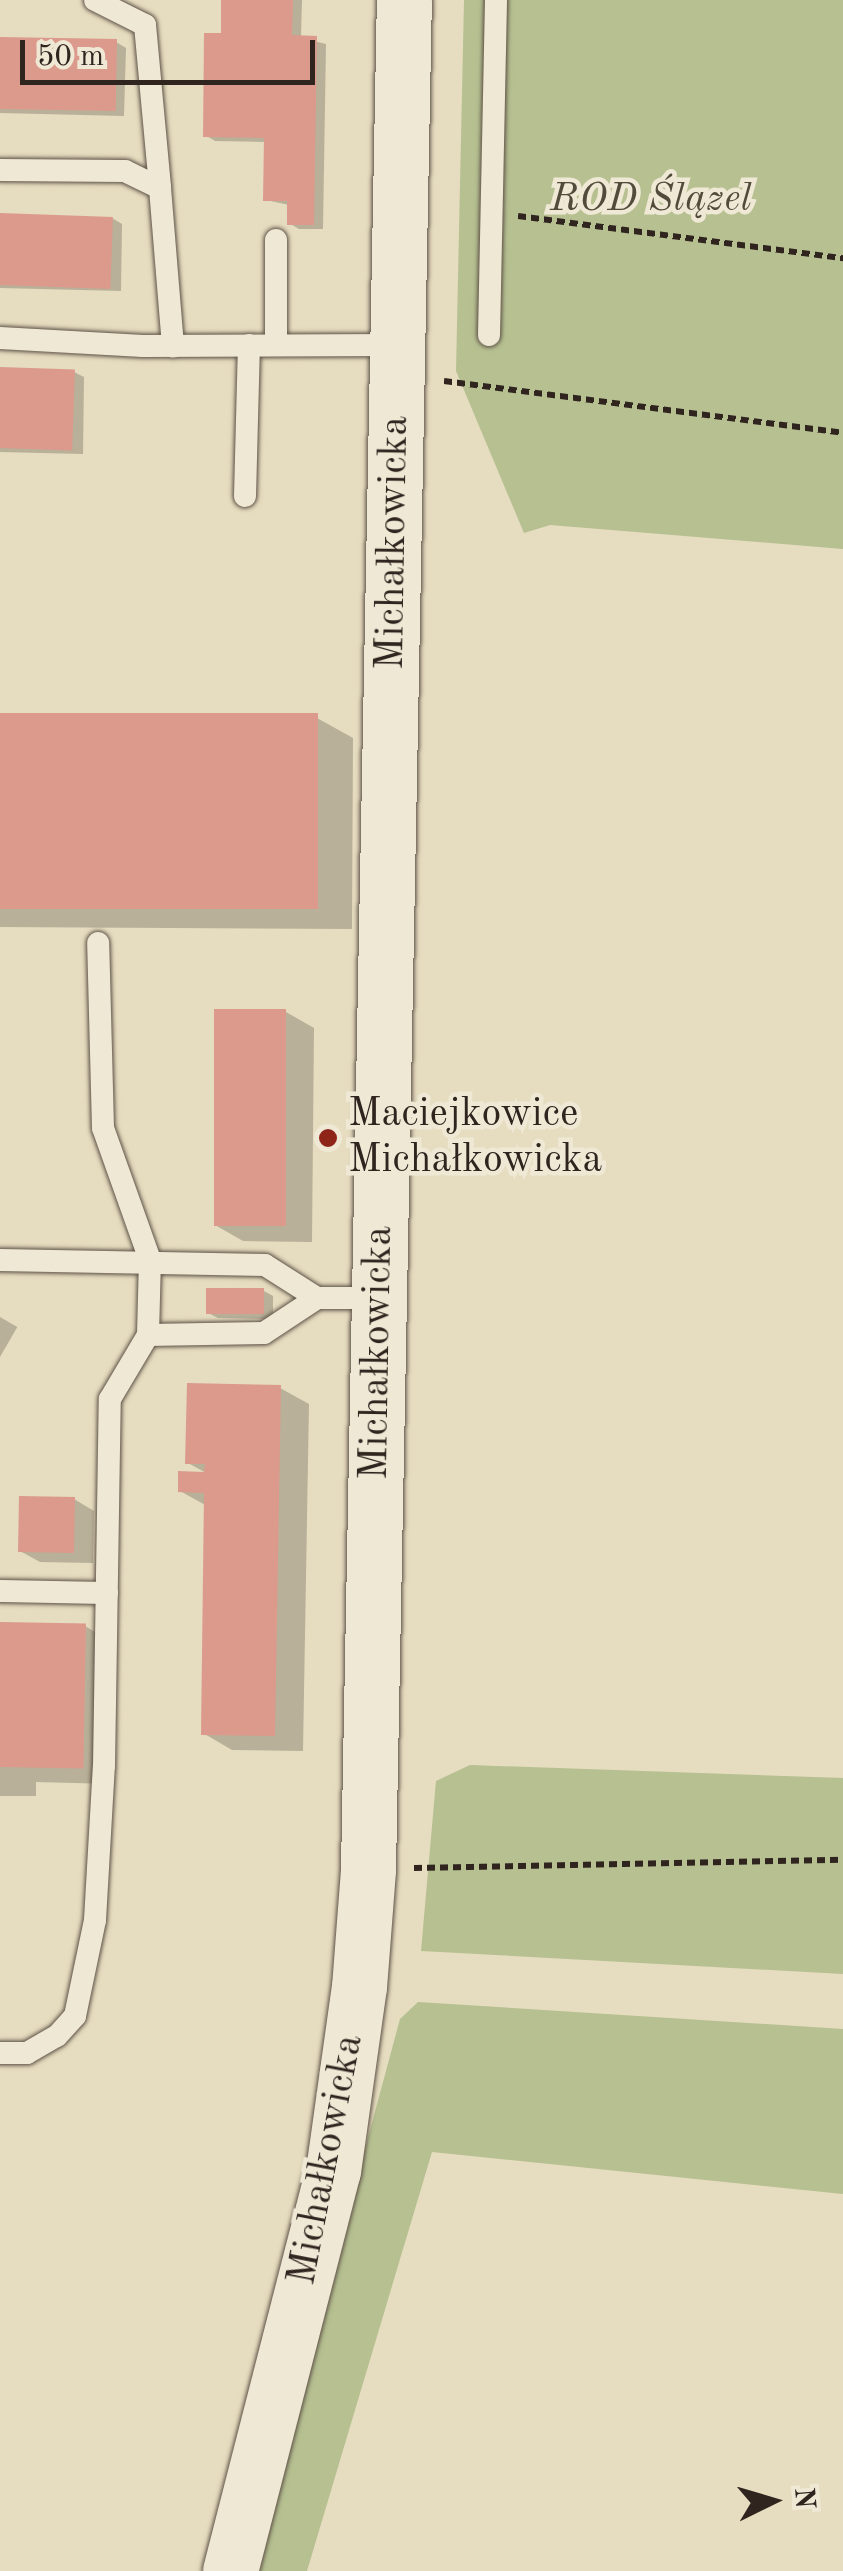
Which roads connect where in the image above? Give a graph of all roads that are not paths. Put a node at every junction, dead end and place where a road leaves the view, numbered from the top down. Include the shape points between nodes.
1 (95, 0) edge
2 (404, 0) edge
3 (496, 0) edge
4 (0, 170) edge
5 (160, 188) junction
6 (276, 240) dead end
7 (489, 335) dead end
8 (0, 338) edge
9 (276, 345) junction
10 (173, 346) junction
11 (248, 346) junction
12 (398, 360) junction
13 (244, 496) dead end
14 (98, 943) dead end
15 (0, 1260) edge
16 (150, 1260) junction
17 (317, 1298) junction
18 (379, 1298) junction
19 (148, 1336) junction
20 (0, 1591) edge
21 (107, 1593) junction
22 (0, 2054) edge
23 (230, 2571) edge

1 - 5 lane via 145,25
2 - 12 street, Michałkowicka
3 - 7 lane
4 - 5 lane via 125,171
5 - 10 lane
6 - 9 lane
8 - 10 lane
9 - 11 lane
9 - 12 lane
10 - 11 lane
11 - 13 lane
12 - 18 street, Michałkowicka
14 - 16 lane via 102,1128
15 - 16 lane
16 - 17 lane via 265,1265
16 - 19 lane
17 - 18 lane
17 - 19 lane via 264,1333
18 - 23 street, Michałkowicka via 368,1869 358,1987 333,2171
19 - 21 lane via 110,1399
20 - 21 lane
21 - 22 lane via 95,1920 75,2016 57,2036 27,2052

